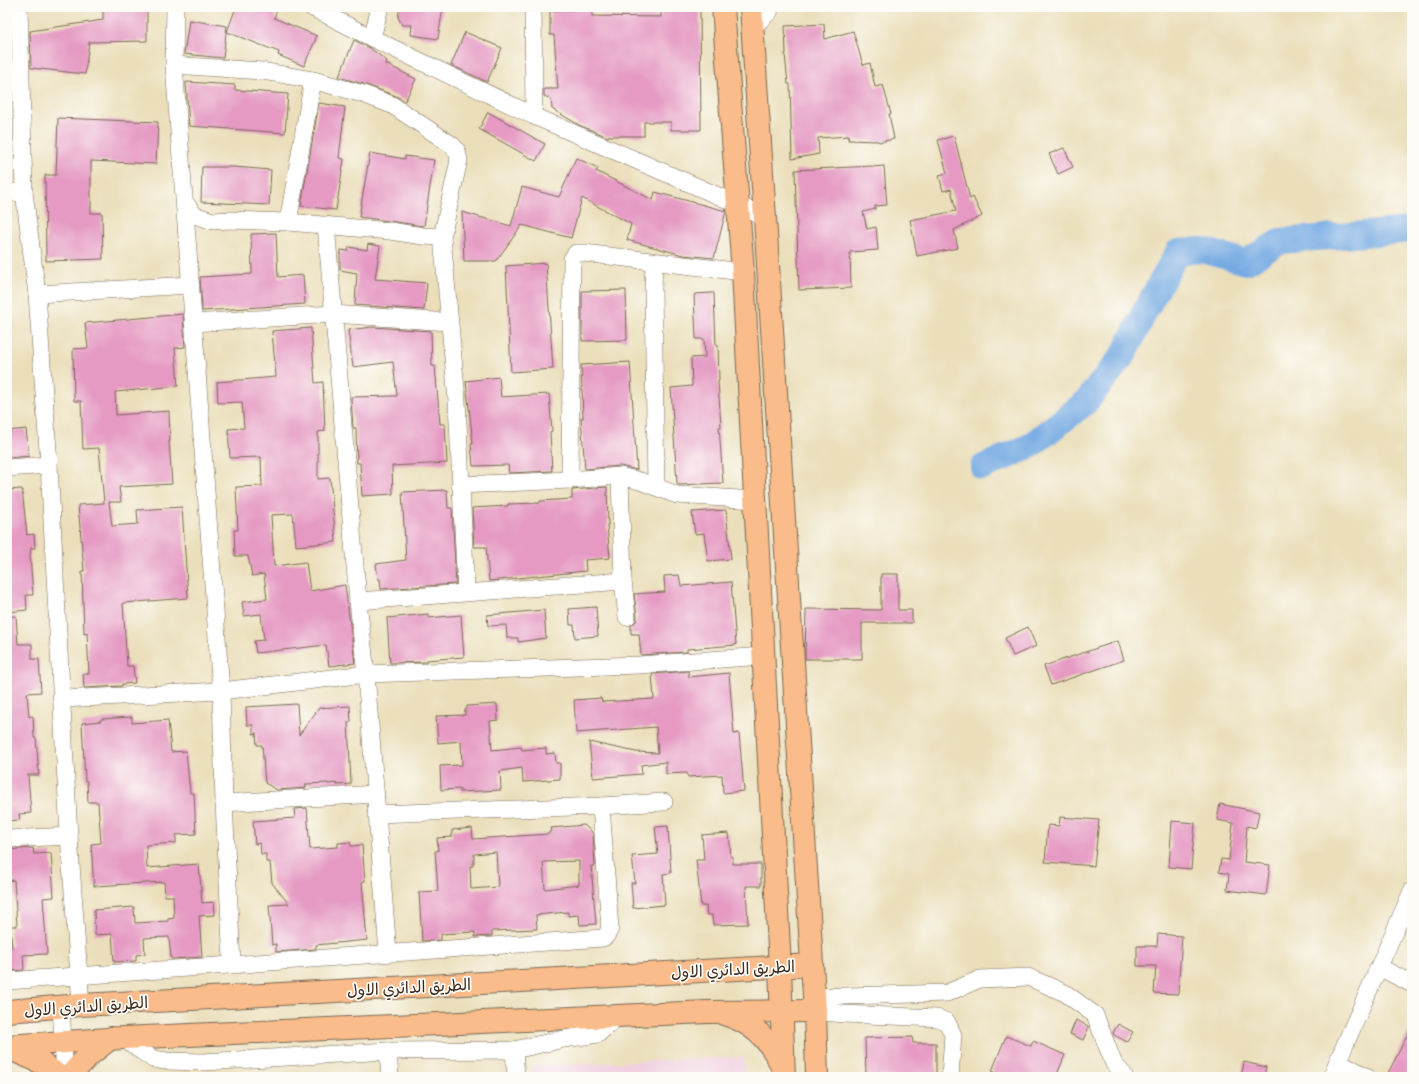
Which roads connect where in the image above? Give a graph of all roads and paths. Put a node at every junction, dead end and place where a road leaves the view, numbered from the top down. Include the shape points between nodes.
1 (19, 7) edge
2 (175, 7) edge
3 (311, 7) edge
4 (380, 7) edge
5 (533, 7) edge
6 (723, 7) edge
7 (771, 7) edge
8 (751, 17) edge
9 (372, 38) junction
10 (174, 65) junction
11 (313, 80) junction
12 (534, 116) junction
13 (24, 192) junction
14 (7, 193) edge
15 (185, 202) junction
16 (738, 204) junction
17 (765, 218) junction
18 (288, 222) junction
19 (326, 225) junction
20 (442, 237) junction
21 (654, 262) junction
22 (743, 272) junction
23 (191, 285) junction
24 (37, 294) junction
25 (333, 314) junction
26 (449, 322) junction
27 (193, 323) junction
28 (49, 465) junction
29 (7, 468) edge
30 (620, 476) junction
31 (570, 480) junction
32 (460, 484) junction
33 (656, 487) junction
34 (755, 500) junction
35 (623, 581) junction
36 (466, 592) junction
37 (358, 601) junction
38 (627, 617) dead end
39 (763, 656) junction
40 (366, 674) junction
41 (221, 691) junction
42 (62, 699) junction
43 (376, 794) junction
44 (664, 802) dead end
45 (224, 803) junction
46 (601, 806) junction
47 (376, 814) junction
48 (69, 836) junction
49 (7, 839) edge
50 (1412, 891) edge
51 (388, 953) junction
52 (232, 964) junction
53 (812, 965) junction
54 (780, 967) junction
55 (1379, 967) junction
56 (79, 975) junction
57 (7, 981) edge
58 (1412, 984) edge
59 (815, 1004) junction
60 (71, 1006) junction
61 (782, 1010) junction
62 (7, 1011) edge
63 (707, 1012) junction
64 (618, 1016) junction
65 (117, 1038) junction
66 (63, 1042) junction
67 (7, 1046) edge
68 (514, 1050) junction
69 (388, 1051) junction
70 (1338, 1061) junction
71 (205, 1069) edge
72 (784, 1074) edge
73 (1124, 1075) dead end
74 (60, 1077) edge
75 (65, 1077) edge
76 (69, 1077) edge
77 (390, 1077) edge
78 (516, 1077) edge
79 (817, 1077) edge
80 (950, 1077) edge
81 (1331, 1077) edge
82 (1366, 1077) edge

1 - 13 street
2 - 10 street
3 - 9 street
4 - 9 street
5 - 12 street
6 - 16 main road
7 - 8 street via 769,12
8 - 17 main road
9 - 12 street
10 - 11 street via 262,71
10 - 15 street
11 - 18 street
11 - 20 street via 392,105 452,145 459,160
12 - 16 street
13 - 14 street
13 - 24 street
15 - 18 street via 194,215 213,221
15 - 23 street
16 - 17 street
16 - 22 main road
17 - 53 main road
18 - 19 street
19 - 20 street
19 - 25 street
20 - 26 street
21 - 22 street
21 - 31 street via 584,253 576,253 572,259
21 - 33 street
22 - 34 main road
23 - 24 street
23 - 27 street
24 - 28 street
25 - 26 street
25 - 27 street
25 - 37 street
26 - 32 street via 457,401
27 - 41 street
28 - 29 street
28 - 42 street
30 - 31 street
30 - 33 street
30 - 35 street
31 - 32 street
32 - 36 street
33 - 34 street via 677,495
34 - 39 main road
35 - 36 street
35 - 38 street
36 - 37 street
37 - 40 street
39 - 40 street via 639,664
39 - 54 main road
40 - 41 street
40 - 43 street
41 - 42 street
41 - 45 street
42 - 48 street
43 - 45 street
43 - 47 street
44 - 46 street
45 - 52 street
46 - 47 street
46 - 51 street via 610,930 606,936 599,939
47 - 51 street
48 - 49 street
48 - 56 street
50 - 55 street
51 - 52 street
52 - 56 street
53 - 54 main road, الطريق الدائري الاول
53 - 59 main road
54 - 60 main road, الطريق الدائري الاول
54 - 61 main road
55 - 58 street
55 - 70 street
56 - 57 street
56 - 60 street
59 - 61 main road
59 - 73 street via 947,994 980,979 1028,977 1065,993 1096,1015 1114,1064
59 - 79 main road
59 - 80 street via 844,1014 937,1018 946,1022 952,1035
60 - 62 main road, الطريق الدائري الاول
60 - 66 street
61 - 63 main road
61 - 72 main road
63 - 64 main road
63 - 72 main road via 733,1017 756,1030 773,1048
64 - 65 main road
64 - 68 street via 598,1034
65 - 66 main road
65 - 71 street via 153,1059
65 - 76 main road via 88,1056
66 - 67 main road
66 - 75 street
67 - 74 main road via 40,1062
68 - 69 street
68 - 78 street
69 - 71 street
69 - 77 street
70 - 81 street
70 - 82 street

